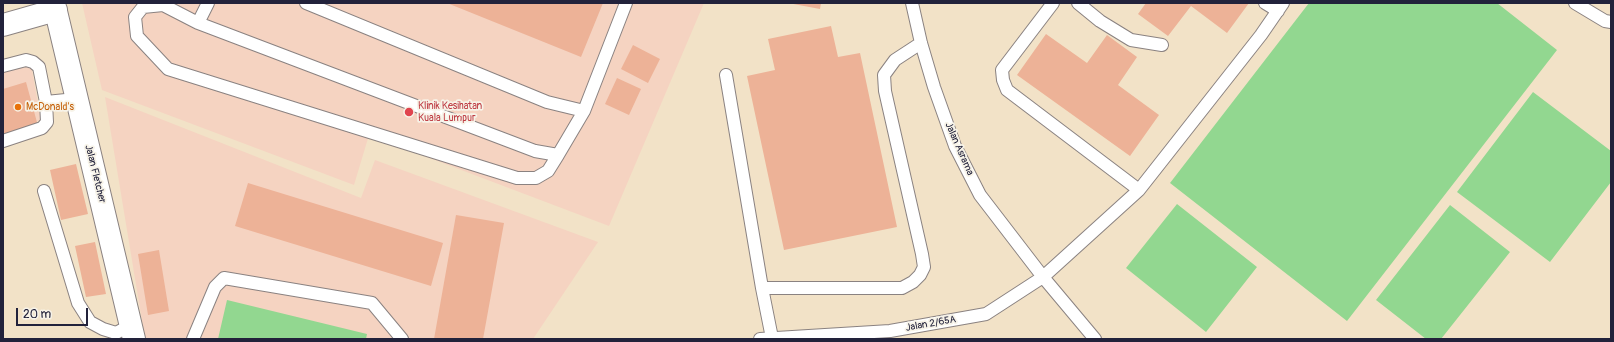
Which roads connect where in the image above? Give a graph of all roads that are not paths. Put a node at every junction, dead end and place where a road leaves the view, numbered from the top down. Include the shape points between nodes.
1 (208, 3) edge
2 (306, 3) edge
3 (626, 3) edge
4 (912, 3) edge
5 (1053, 3) edge
6 (1078, 3) edge
7 (1265, 3) edge
8 (1575, 3) edge
9 (55, 6) edge
10 (1280, 7) edge
11 (1611, 22) edge
12 (198, 23) junction
13 (3, 25) edge
14 (921, 43) junction
15 (1162, 45) dead end
16 (3, 66) edge
17 (726, 75) dead end
18 (76, 100) junction
19 (46, 102) junction
20 (584, 111) junction
21 (3, 141) edge
22 (558, 155) junction
23 (1139, 190) junction
24 (44, 191) dead end
25 (1043, 277) junction
26 (762, 288) junction
27 (133, 332) edge
28 (766, 338) edge
29 (193, 339) edge
30 (402, 339) edge
31 (1095, 339) edge

1 - 12 lane
2 - 20 lane via 547,102
3 - 20 lane
4 - 14 lane, Jalan Asrama
5 - 23 lane via 1002,70 1007,90
6 - 15 lane via 1100,21 1131,40
7 - 10 lane
8 - 11 lane via 1605,22
9 - 13 street, Jalan Fletcher
9 - 18 street, Jalan Fletcher
10 - 23 lane, Jalan 2/65A via 1261,35
12 - 22 lane via 535,151
12 - 22 lane via 163,5 143,7 135,17 137,36 168,69 517,178 536,178 548,172
14 - 25 lane, Jalan Asrama via 955,146 980,195
14 - 26 lane via 895,60 884,75 885,91 922,254 924,267 920,275 902,288
16 - 19 lane via 26,60 39,67
17 - 26 lane
18 - 19 lane
18 - 27 street, Jalan Fletcher
19 - 21 lane via 47,122 42,128
20 - 22 lane
23 - 25 lane, Jalan 2/65A
24 - 27 lane via 78,303 90,322 103,329 116,334
25 - 28 lane, Jalan 2/65A via 986,314 890,331
25 - 31 lane, Jalan Asrama
26 - 28 lane
29 - 30 lane via 215,287 224,278 372,303

